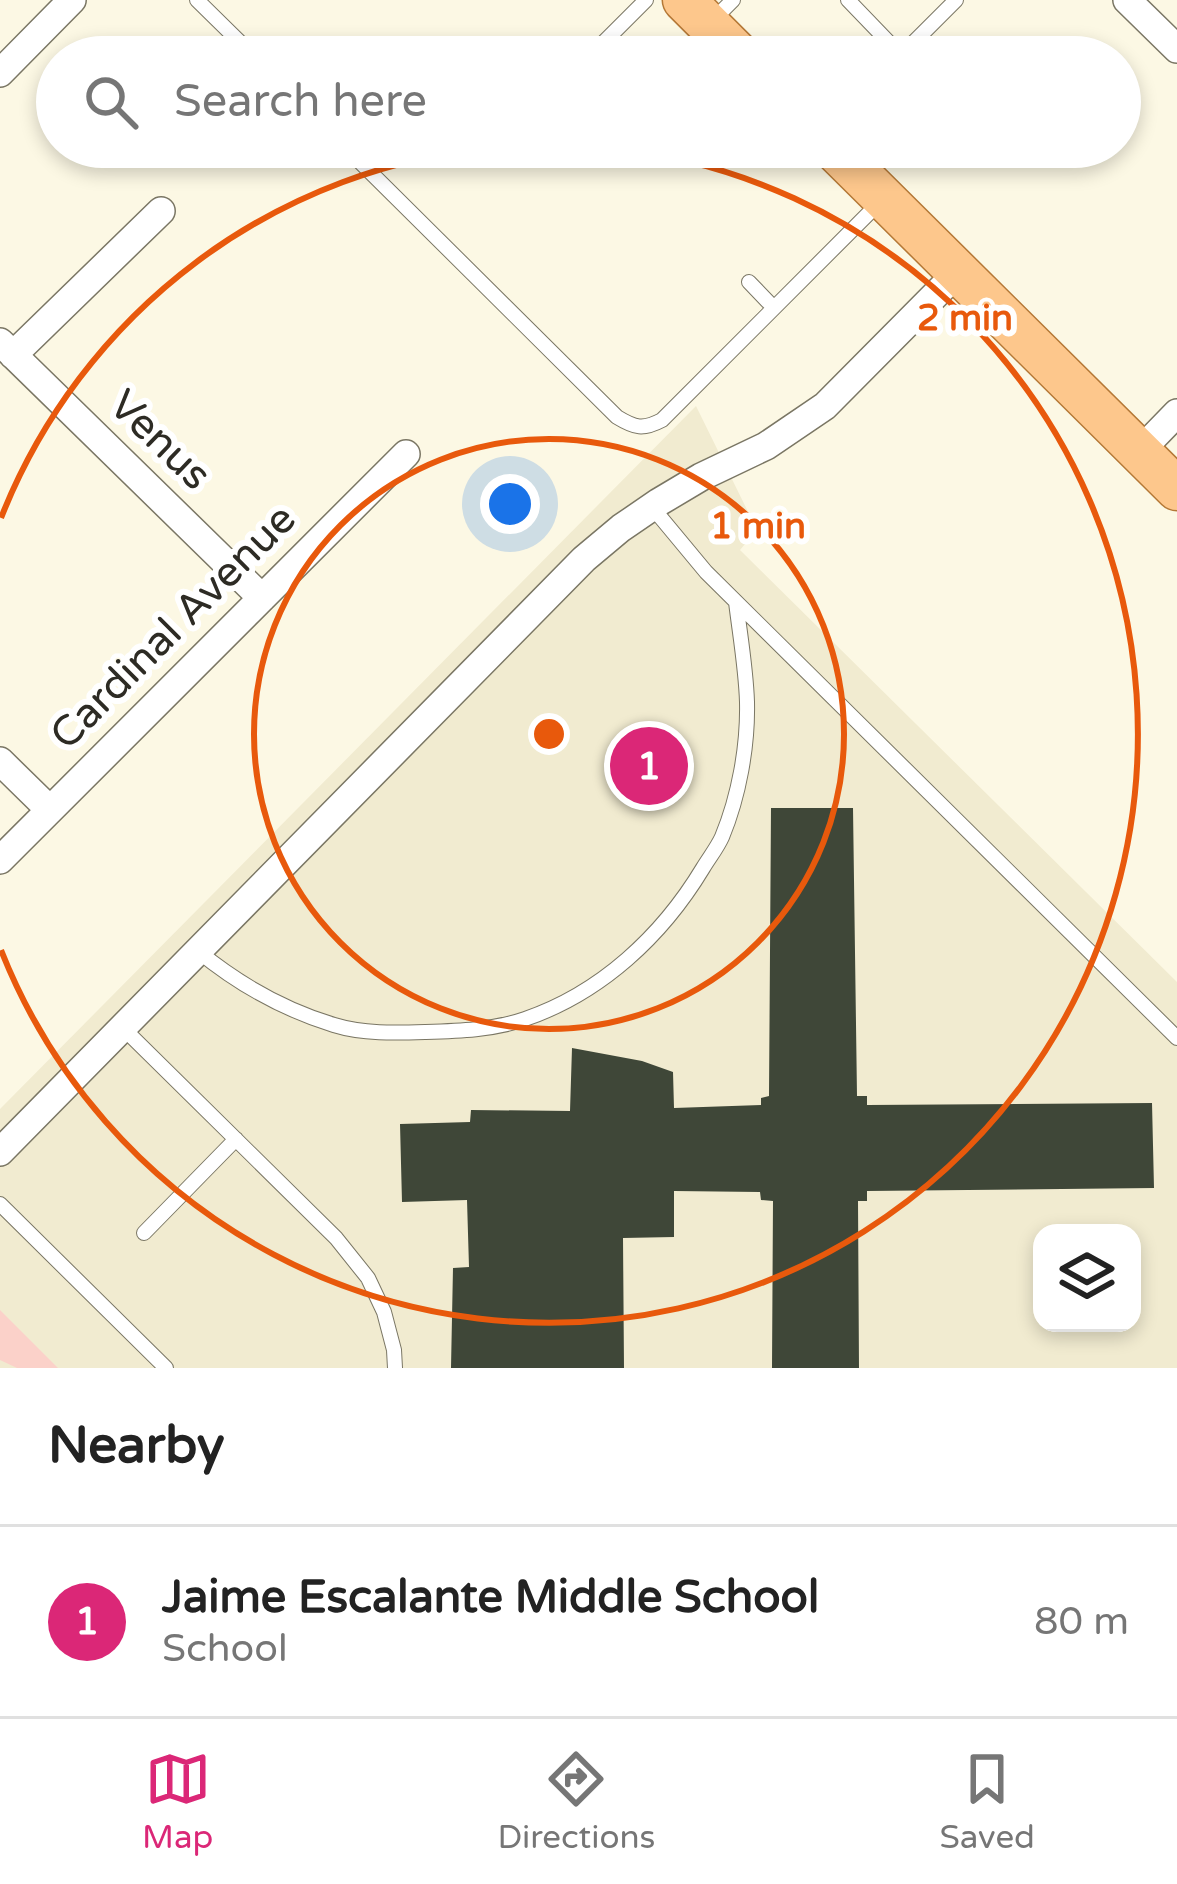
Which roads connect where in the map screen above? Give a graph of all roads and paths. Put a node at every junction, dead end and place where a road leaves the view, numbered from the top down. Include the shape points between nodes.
1 (72, 0) edge
2 (197, 0) edge
3 (646, 0) edge
4 (848, 0) edge
5 (956, 0) edge
6 (1133, 2) edge
7 (708, 8) edge
8 (36, 36) edge
9 (36, 36) edge
10 (234, 36) edge
11 (610, 36) edge
12 (727, 36) edge
13 (881, 36) edge
14 (920, 36) edge
15 (1177, 49) edge
16 (0, 73) edge
17 (367, 168) edge
18 (861, 168) edge
19 (884, 198) junction
20 (161, 211) dead end
21 (958, 272) junction
22 (749, 282) dead end
23 (774, 308) junction
24 (7, 348) edge
25 (1177, 413) edge
26 (1139, 452) junction
27 (406, 454) dead end
28 (1177, 489) edge
29 (652, 507) junction
30 (262, 598) junction
31 (736, 602) junction
32 (0, 761) edge
33 (50, 810) junction
34 (0, 860) edge
35 (197, 952) junction
36 (122, 1028) junction
37 (1177, 1038) edge
38 (236, 1139) junction
39 (0, 1152) edge
40 (0, 1204) edge
41 (144, 1233) dead end
42 (166, 1368) edge
43 (394, 1368) edge

1 - 8 street
2 - 10 lane
3 - 11 lane
4 - 13 lane
5 - 14 lane
6 - 15 street
7 - 12 main road
9 - 16 street
17 - 23 lane via 635,428 662,420
18 - 19 main road
19 - 21 main road
19 - 23 lane
20 - 24 street
21 - 26 main road
21 - 29 street via 825,406
22 - 23 lane
24 - 30 street, Venus
25 - 26 street
26 - 28 main road
27 - 30 street, Cardinal Avenue
29 - 31 lane
29 - 35 street via 584,559
30 - 33 street, Cardinal Avenue
31 - 35 lane via 747,705 740,779 721,839 657,933 616,970 524,1019 389,1033 337,1026 275,1001
31 - 37 lane
32 - 33 street
33 - 34 street, Cardinal Avenue
35 - 36 street
36 - 38 lane
36 - 39 street
38 - 41 lane
38 - 43 lane via 368,1278
40 - 42 lane

